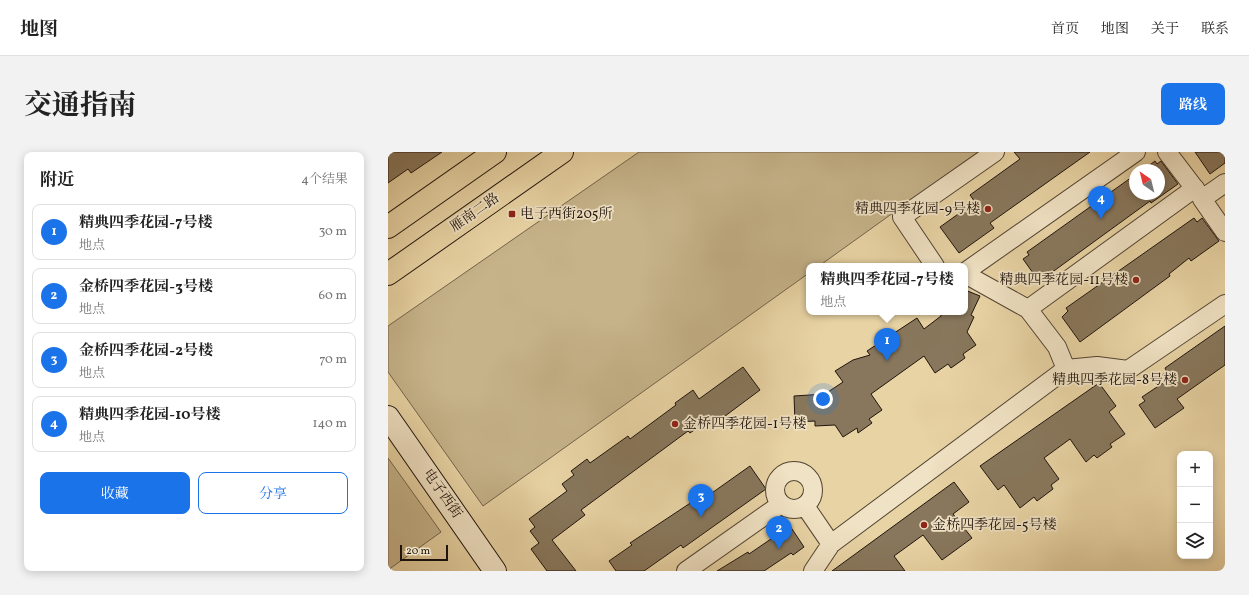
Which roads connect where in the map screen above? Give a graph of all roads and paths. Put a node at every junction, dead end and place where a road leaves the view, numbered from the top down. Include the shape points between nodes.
1 (495, 152) edge
2 (562, 152) edge
3 (995, 152) edge
4 (1136, 152) edge
5 (1167, 152) edge
6 (1225, 183) edge
7 (1199, 194) junction
8 (388, 227) edge
9 (1225, 232) edge
10 (932, 263) edge
11 (968, 271) edge
12 (388, 274) edge
13 (968, 275) edge
14 (1225, 304) edge
15 (1028, 309) junction
16 (1066, 369) junction
17 (388, 417) edge
18 (781, 504) junction
19 (805, 506) junction
20 (831, 544) junction
21 (495, 571) edge
22 (686, 571) edge
23 (813, 571) edge

1 - 8 main road
2 - 12 main road, 雁南二路
3 - 10 street via 902,217
4 - 11 street
5 - 7 street
6 - 7 street
7 - 9 street
7 - 15 street
13 - 15 street
14 - 16 street via 1128,370 1097,366
15 - 16 street via 1057,347
16 - 20 street
17 - 21 street, 电子西街
18 - 19 street via 791,509
18 - 19 street via 776,496 775,485 785,472 793,470 805,474 813,485 810,501
18 - 22 street
19 - 20 street
20 - 23 street

